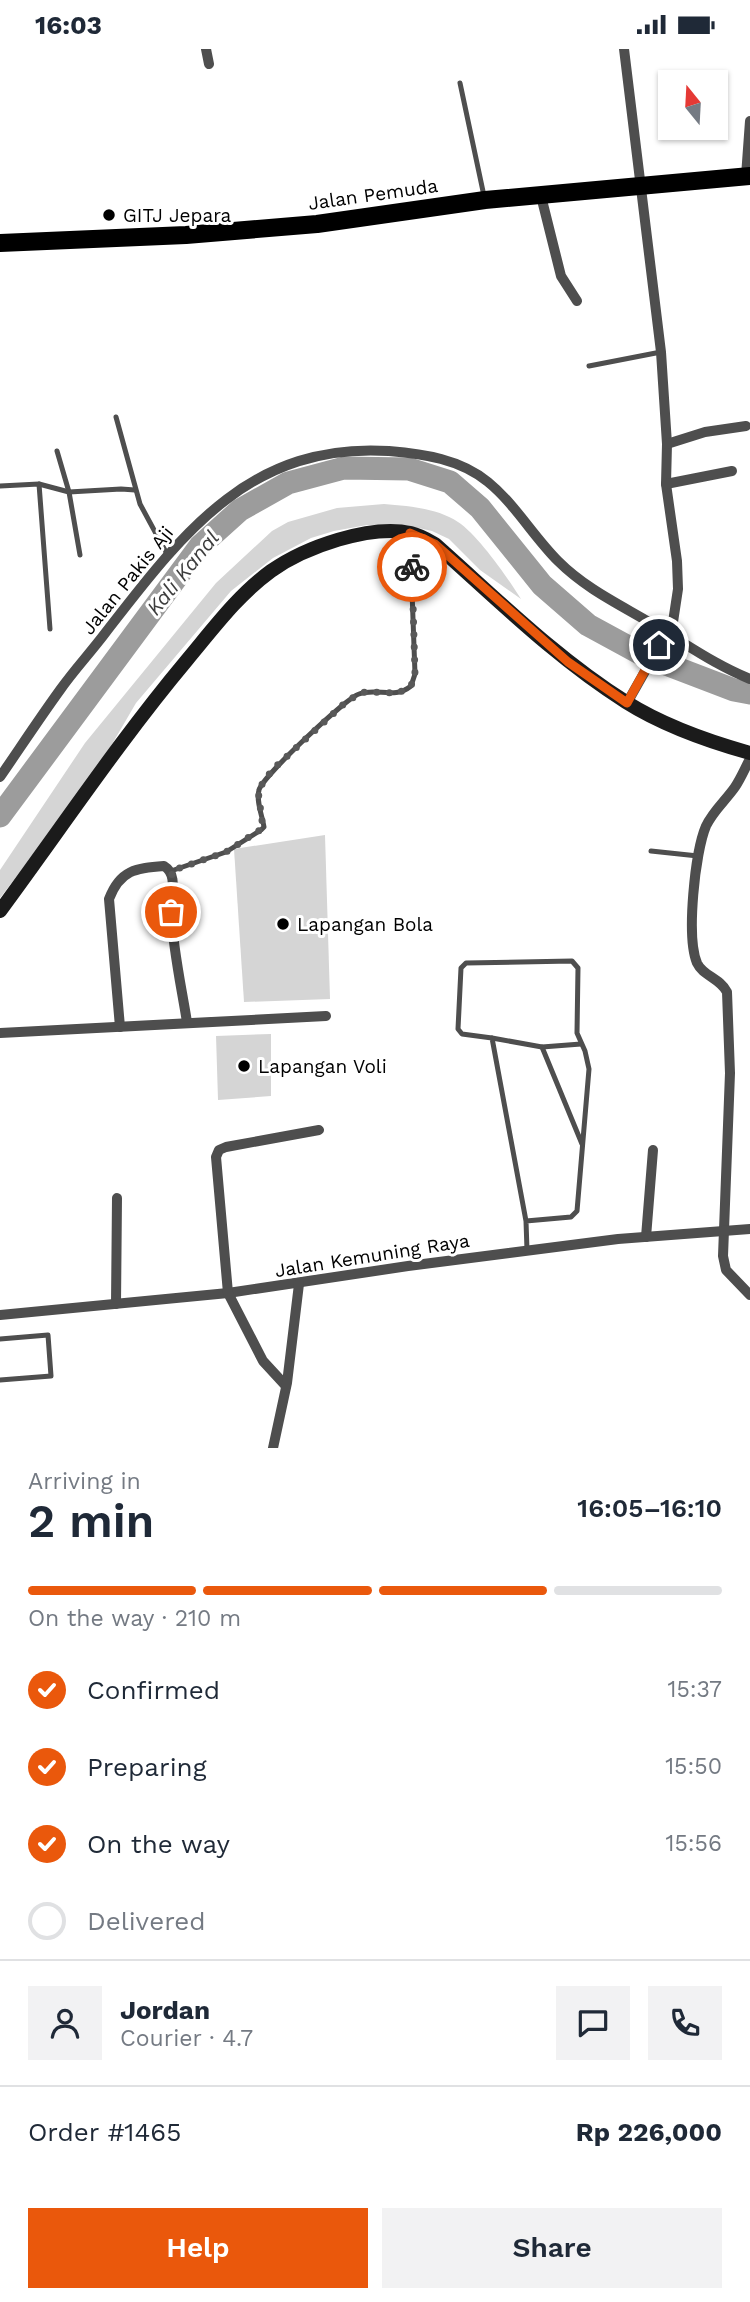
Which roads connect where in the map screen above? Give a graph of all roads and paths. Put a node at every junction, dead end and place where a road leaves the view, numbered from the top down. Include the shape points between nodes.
1 (206, 49) edge
2 (624, 49) edge
3 (209, 64) dead end
4 (460, 83) dead end
5 (750, 121) edge
6 (748, 176) edge
7 (639, 186) junction
8 (541, 196) junction
9 (485, 200) junction
10 (0, 243) edge
11 (577, 300) dead end
12 (661, 352) junction
13 (589, 366) dead end
14 (116, 417) dead end
15 (746, 426) dead end
16 (667, 444) junction
17 (57, 451) dead end
18 (732, 471) dead end
19 (39, 484) junction
20 (666, 484) junction
21 (0, 486) edge
22 (135, 490) junction
23 (69, 492) junction
24 (410, 533) junction
25 (167, 554) junction
26 (80, 555) dead end
27 (50, 629) dead end
28 (667, 633) junction
29 (750, 680) edge
30 (629, 697) junction
31 (750, 753) edge
32 (750, 759) edge
33 (0, 777) edge
34 (651, 851) dead end
35 (698, 856) junction
36 (171, 871) junction
37 (0, 911) edge
38 (326, 1016) dead end
39 (187, 1022) junction
40 (120, 1027) junction
41 (0, 1033) edge
42 (492, 1038) junction
43 (581, 1044) junction
44 (542, 1047) junction
45 (319, 1130) dead end
46 (584, 1148) junction
47 (653, 1150) dead end
48 (117, 1198) dead end
49 (526, 1221) junction
50 (750, 1229) edge
51 (725, 1231) junction
52 (646, 1237) junction
53 (527, 1250) junction
54 (299, 1284) junction
55 (228, 1293) junction
56 (750, 1294) edge
57 (116, 1304) junction
58 (0, 1315) edge
59 (0, 1339) edge
60 (0, 1380) edge
61 (286, 1386) junction
62 (273, 1448) edge

1 - 3 street
2 - 7 street
4 - 9 lane
5 - 6 street
6 - 7 highway, Jalan Pemuda
7 - 8 highway, Jalan Pemuda
7 - 12 street
8 - 9 highway, Jalan Pemuda
8 - 11 street via 561,276
9 - 10 highway, Jalan Pemuda via 317,224
12 - 13 lane
12 - 16 street
14 - 22 lane
15 - 16 street
16 - 20 street
17 - 23 lane
18 - 20 street
19 - 21 lane
19 - 23 lane
19 - 27 lane
20 - 28 street via 678,589
22 - 23 lane
22 - 25 lane
23 - 26 lane
24 - 30 main road via 435,544 568,662
24 - 36 lane via 415,674 411,686 398,693 365,692 348,700 261,785 261,830 226,852
24 - 37 main road via 386,532 329,542 290,558 256,583 142,714
25 - 28 street, Jalan Pakis Aji via 227,499 258,477 287,465 333,453 376,450 428,456 461,465 488,482 586,587
25 - 33 street, Jalan Pakis Aji via 61,688
28 - 29 street, Jalan Pakis Aji
28 - 30 street
30 - 31 main road via 691,734
32 - 35 street via 707,825
34 - 35 lane
35 - 51 street via 692,917 696,962 727,992 730,1073
36 - 39 street via 171,912
36 - 40 street via 164,866 128,873 114,885 109,899
38 - 39 street
39 - 40 street
40 - 41 street
42 - 43 lane via 459,1031 463,965 572,961 579,968 577,1033
42 - 44 lane
42 - 49 lane
43 - 44 lane
43 - 46 lane via 589,1069
44 - 46 lane
45 - 55 street via 219,1150
46 - 49 lane via 575,1214
47 - 52 street
48 - 57 street
49 - 53 lane
50 - 51 street, Jalan Kemuning Raya
51 - 52 street, Jalan Kemuning Raya
51 - 56 street via 725,1268
52 - 53 street, Jalan Kemuning Raya
53 - 54 street, Jalan Kemuning Raya
54 - 55 street, Jalan Kemuning Raya
54 - 61 street
55 - 57 street, Jalan Kemuning Raya
55 - 61 street via 263,1361
57 - 58 street, Jalan Kemuning Raya
59 - 60 lane via 48,1335 51,1376
61 - 62 street

